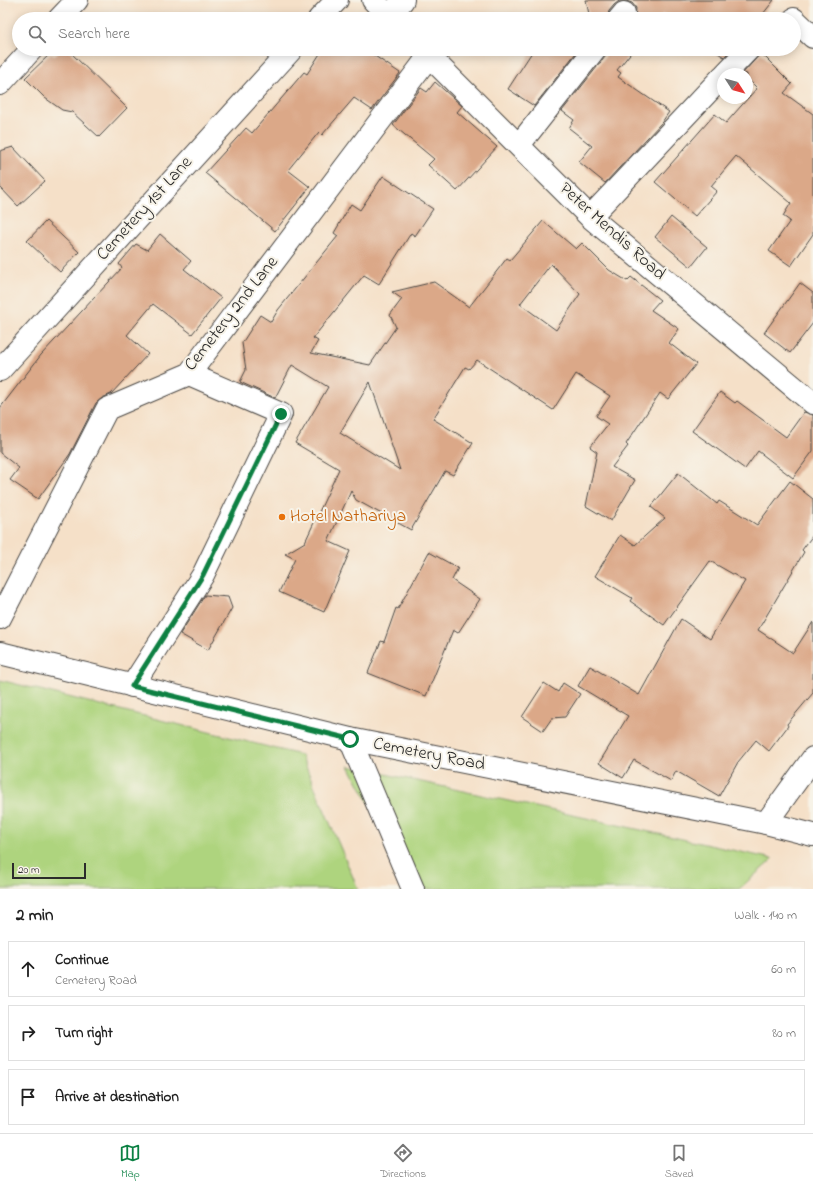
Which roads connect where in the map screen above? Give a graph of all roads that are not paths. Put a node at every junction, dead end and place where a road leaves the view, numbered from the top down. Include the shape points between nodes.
1 (77, 0) edge
2 (336, 0) edge
3 (373, 0) edge
4 (403, 0) edge
5 (66, 12) edge
6 (325, 12) edge
7 (384, 12) edge
8 (394, 12) edge
9 (801, 26) edge
10 (813, 37) edge
11 (26, 56) edge
12 (286, 56) edge
13 (422, 56) edge
14 (429, 56) edge
15 (590, 56) edge
16 (742, 56) edge
17 (730, 68) edge
18 (717, 82) edge
19 (0, 84) edge
20 (519, 145) junction
21 (590, 216) junction
22 (0, 370) edge
23 (189, 374) junction
24 (813, 403) edge
25 (0, 618) edge
26 (0, 652) edge
27 (132, 686) junction
28 (350, 739) junction
29 (813, 758) edge
30 (766, 823) junction
31 (813, 835) edge
32 (413, 889) edge

1 - 5 street
2 - 6 street
3 - 7 street
4 - 8 street
9 - 10 street
11 - 19 street
12 - 22 street, Cemetery 1st Lane
13 - 23 street, Cemetery 2nd Lane
14 - 20 street, Peter Mendis Road
15 - 20 street
16 - 17 street
18 - 21 street
20 - 21 street, Peter Mendis Road
21 - 24 street, Peter Mendis Road
23 - 25 street, Cemetery 2nd Lane via 107,409
23 - 27 street via 281,414 203,575
26 - 27 street, Cemetery Road
27 - 28 street, Cemetery Road
28 - 30 street, Cemetery Road
28 - 32 street
29 - 30 street
30 - 31 street, Cemetery Road

